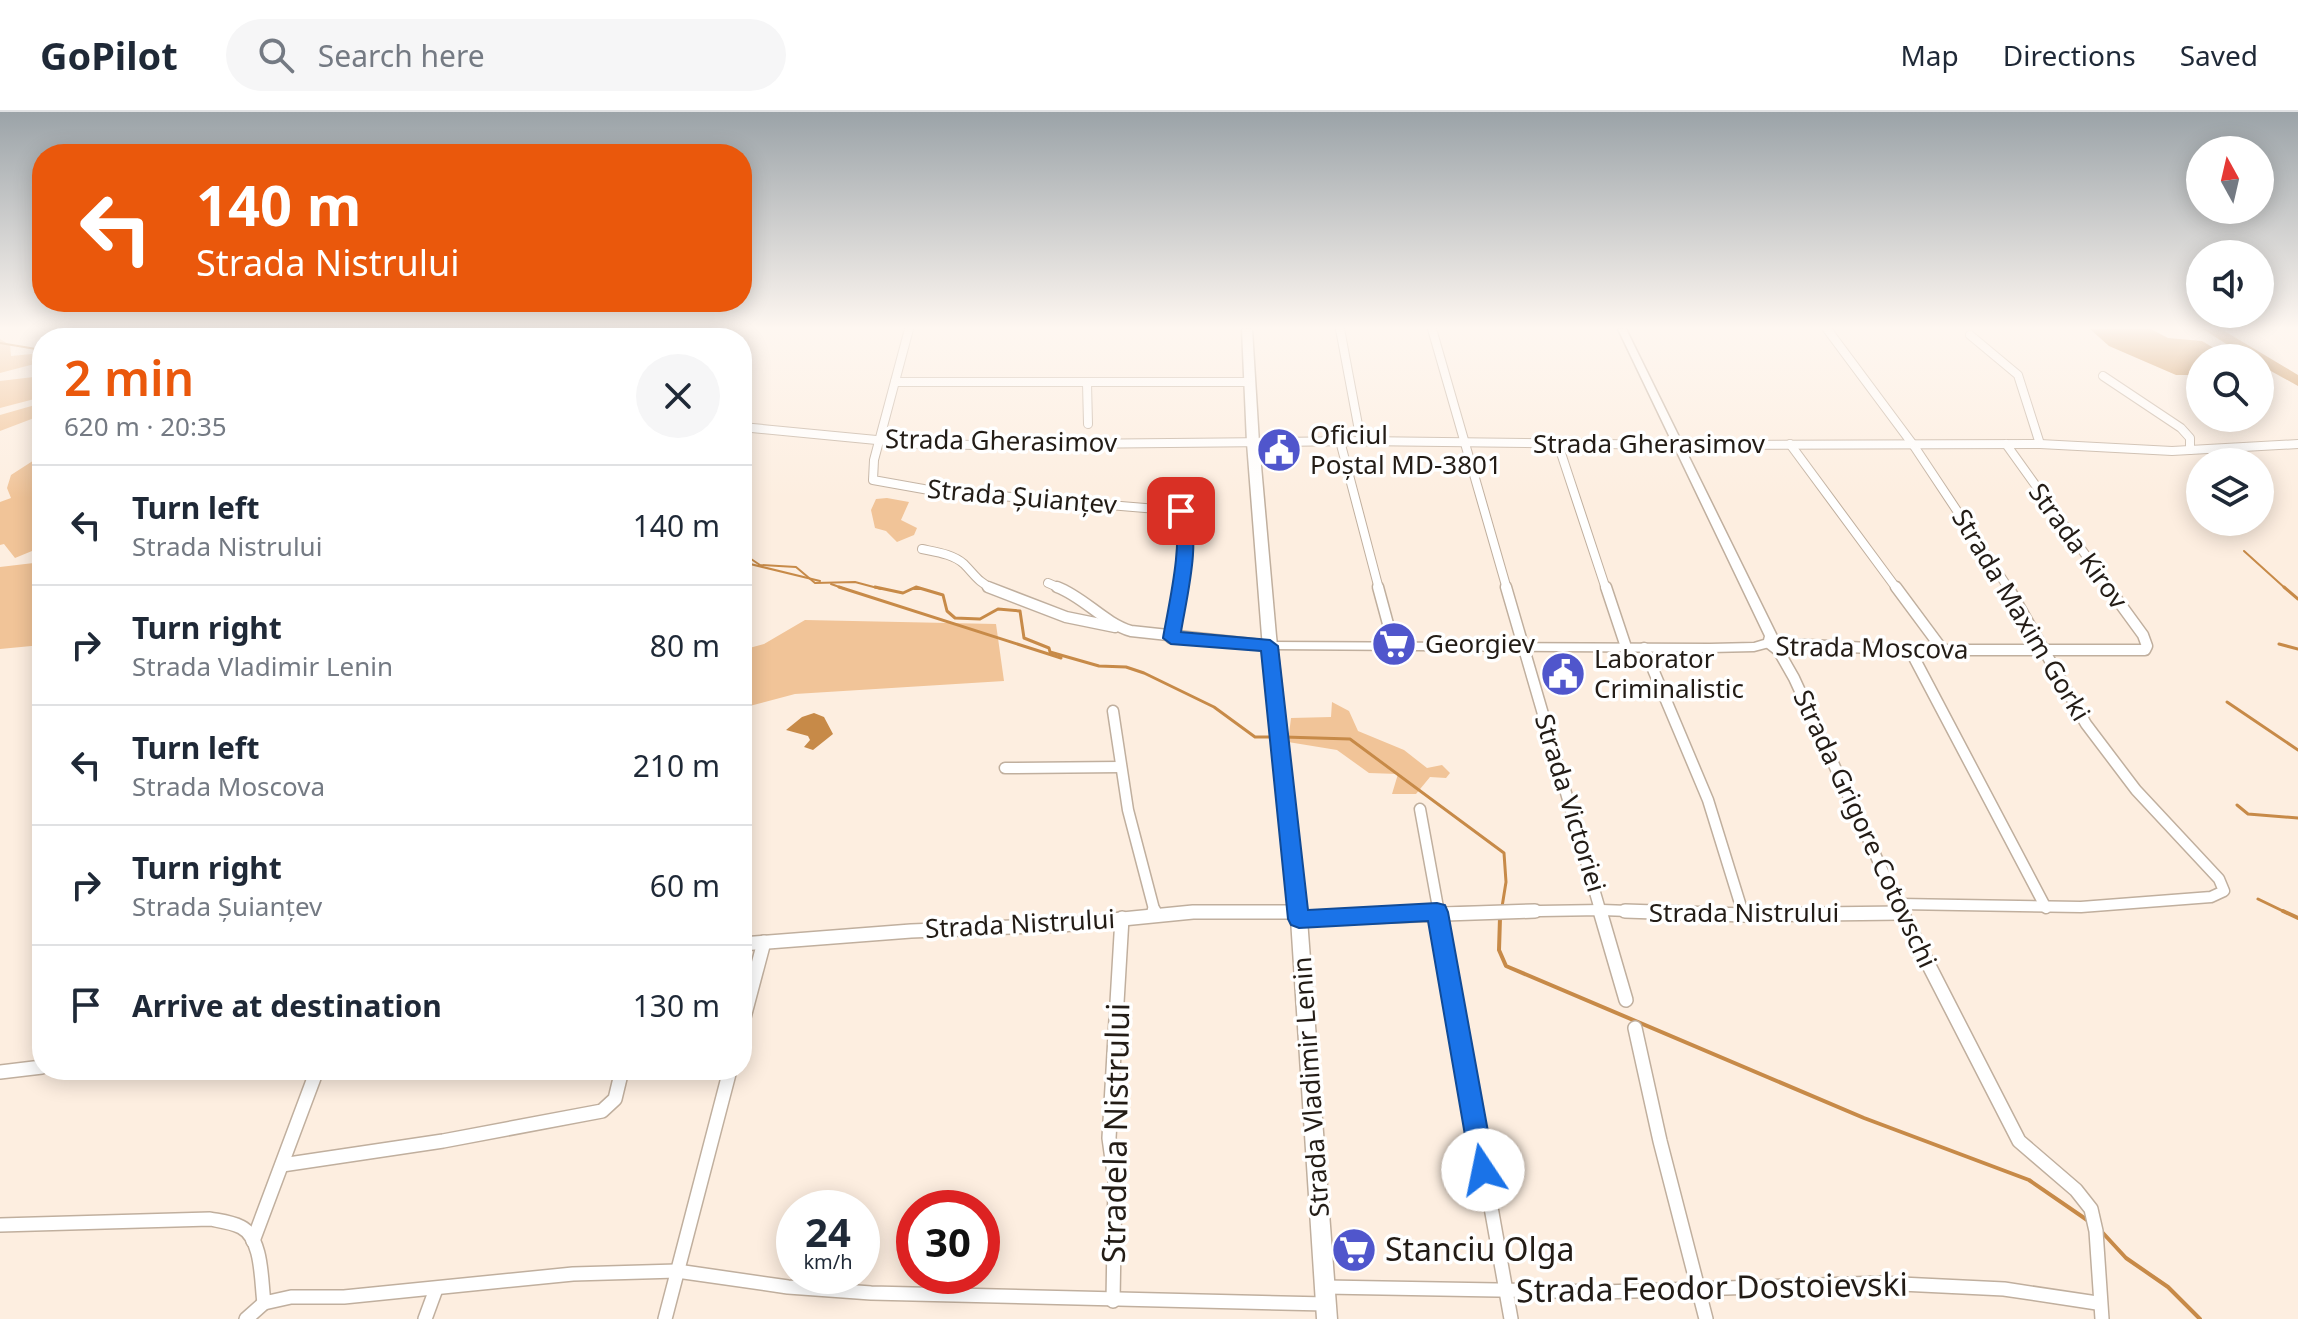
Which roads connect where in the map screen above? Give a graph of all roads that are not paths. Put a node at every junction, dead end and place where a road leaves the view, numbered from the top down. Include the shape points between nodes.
1 (894, 385) edge
2 (1087, 385) edge
3 (1250, 385) edge
4 (1351, 385) edge
5 (1449, 385) edge
6 (1649, 385) edge
7 (1869, 385) edge
8 (2021, 385) edge
9 (2117, 385) edge
10 (1088, 424) dead end
11 (752, 428) edge
12 (880, 440) junction
13 (1340, 441) junction
14 (1361, 441) junction
15 (1253, 443) junction
16 (1466, 444) junction
17 (1558, 444) junction
18 (1790, 444) junction
19 (2006, 444) junction
20 (2040, 444) junction
21 (2298, 444) edge
22 (1678, 445) junction
23 (1914, 446) junction
24 (2190, 448) edge
25 (2226, 448) edge
26 (2186, 450) edge
27 (922, 549) dead end
28 (1048, 583) dead end
29 (1121, 628) junction
30 (1171, 638) junction
31 (1769, 643) junction
32 (1270, 646) junction
33 (1394, 646) junction
34 (1523, 647) junction
35 (1626, 647) junction
36 (1644, 648) junction
37 (1942, 649) junction
38 (1910, 650) junction
39 (2145, 650) joint
40 (2043, 652) junction
41 (1113, 711) dead end
42 (1121, 767) junction
43 (1005, 768) dead end
44 (1420, 809) dead end
45 (2224, 891) joint
46 (1901, 908) junction
47 (2046, 908) junction
48 (1602, 910) junction
49 (1437, 912) junction
50 (1155, 914) junction
51 (1744, 915) junction
52 (1298, 916) junction
53 (1122, 918) junction
54 (764, 942) junction
55 (752, 943) edge
56 (752, 987) edge
57 (1626, 1000) dead end
58 (1635, 1028) dead end
59 (32, 1068) edge
60 (0, 1072) edge
61 (313, 1080) edge
62 (620, 1080) edge
63 (727, 1080) edge
64 (282, 1165) junction
65 (0, 1225) edge
66 (253, 1241) junction
67 (677, 1271) junction
68 (436, 1289) junction
69 (1506, 1291) junction
70 (1699, 1291) junction
71 (1113, 1301) junction
72 (264, 1303) junction
73 (1326, 1303) edge
74 (2097, 1303) junction
75 (246, 1319) edge
76 (425, 1319) edge
77 (665, 1319) edge
78 (1511, 1319) edge
79 (1706, 1319) edge
80 (2102, 1319) edge

1 - 12 street
2 - 10 street
3 - 15 main road, Strada Vladimir Lenin
4 - 14 street
5 - 16 street, Strada Victoriei
6 - 22 street, Strada Grigore Cotovschi
7 - 23 street, Strada Maxim Gorki
8 - 20 street, Strada Kirov
9 - 24 street via 2181,428 2190,438
11 - 12 street, Strada Gherasimov
12 - 15 street, Strada Gherasimov via 977,445
12 - 30 street, Strada Șuianțev via 871,475 877,483 1181,511 1182,579
13 - 14 street, Strada Gherasimov
13 - 15 street, Strada Gherasimov
13 - 33 street
14 - 16 street, Strada Gherasimov
15 - 32 main road, Strada Vladimir Lenin
16 - 17 street, Strada Gherasimov
16 - 34 street, Strada Victoriei
17 - 22 street, Strada Gherasimov
17 - 35 street
18 - 22 street, Strada Gherasimov
18 - 23 street, Strada Gherasimov
18 - 37 street
19 - 20 street, Strada Gherasimov
19 - 23 street, Strada Gherasimov
19 - 39 street, Strada Kirov via 2143,635
20 - 26 street, Strada Gherasimov
21 - 25 street, Strada Gherasimov
22 - 31 street, Strada Grigore Cotovschi via 1771,636
23 - 40 street, Strada Maxim Gorki via 2004,579
27 - 29 street, Strada Moscova via 952,556 977,582 1001,592 1066,617
28 - 29 street, Strada Moscova via 1083,599
29 - 30 street, Strada Moscova
30 - 32 street, Strada Moscova
31 - 36 street, Strada Moscova
31 - 38 street, Strada Moscova
31 - 46 street, Strada Grigore Cotovschi via 1794,678
32 - 33 street, Strada Moscova
32 - 52 main road, Strada Vladimir Lenin
33 - 34 street, Strada Moscova
34 - 35 street, Strada Moscova
34 - 48 street, Strada Victoriei
35 - 36 street, Strada Moscova
36 - 51 street via 1708,800
37 - 38 street, Strada Moscova
37 - 40 street, Strada Moscova
38 - 47 street
39 - 40 street, Strada Moscova
40 - 45 street, Strada Maxim Gorki via 2117,766 2219,879
41 - 42 street
42 - 43 street
42 - 50 street
44 - 49 street
45 - 47 street, Strada Nistrului via 2211,897
46 - 47 street, Strada Nistrului
46 - 51 street, Strada Nistrului
46 - 74 street, Strada Grigore Cotovschi via 2019,1141 2092,1211
48 - 49 street, Strada Nistrului
48 - 51 street, Strada Nistrului
48 - 57 street, Strada Victoriei
49 - 52 street, Strada Nistrului
49 - 69 street
50 - 52 street, Strada Nistrului
50 - 53 street, Strada Nistrului
52 - 73 main road, Strada Vladimir Lenin
53 - 54 street, Strada Nistrului
53 - 71 street, Stradela Nistrului via 1109,1138 1115,1181
54 - 55 street, Strada Nistrului
54 - 56 street
58 - 70 street
59 - 60 street
61 - 64 street
62 - 64 street via 615,1099 602,1111
63 - 67 street
64 - 66 street
65 - 66 street via 210,1219 247,1230
66 - 72 street
67 - 68 street, Strada Feodor Dostoievski via 573,1274
67 - 71 street, Strada Feodor Dostoievski via 871,1293
67 - 77 street
68 - 72 street, Strada Feodor Dostoievski
68 - 76 street
69 - 70 street, Strada Feodor Dostoievski
69 - 73 street, Strada Feodor Dostoievski
69 - 78 street
70 - 74 street, Strada Feodor Dostoievski via 1880,1283 2004,1289
70 - 79 street
71 - 73 street, Strada Feodor Dostoievski
72 - 75 street
74 - 80 street, Strada Grigore Cotovschi

